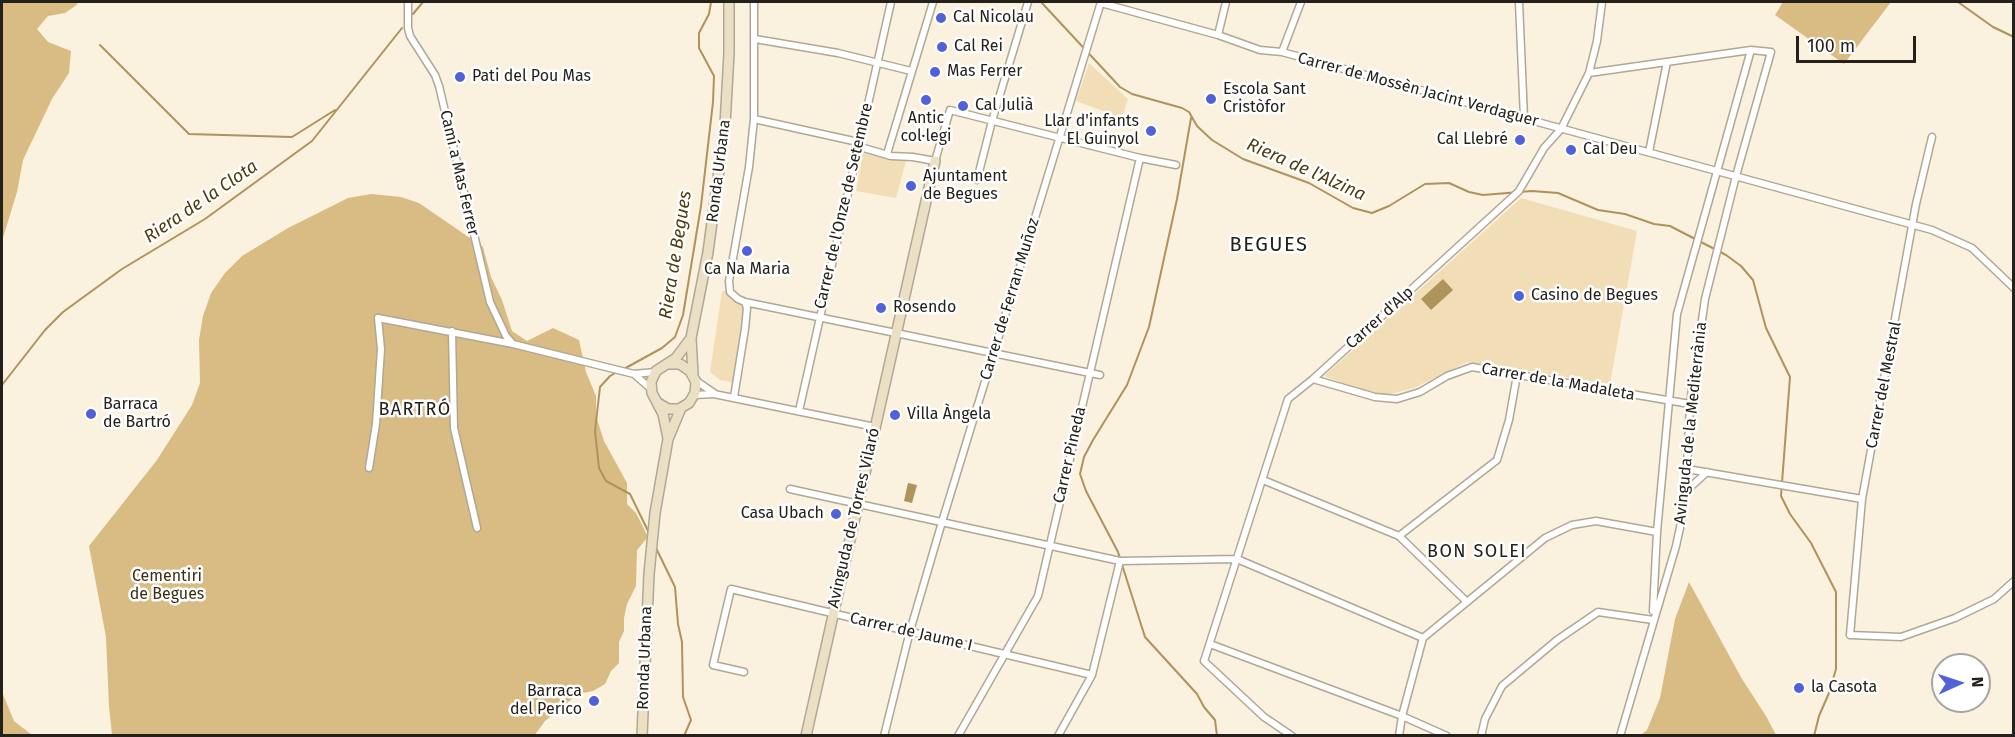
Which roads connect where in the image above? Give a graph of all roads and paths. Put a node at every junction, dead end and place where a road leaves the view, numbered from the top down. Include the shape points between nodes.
1 (408, 2) edge
2 (729, 2) edge
3 (754, 2) edge
4 (891, 2) edge
5 (933, 2) edge
6 (1028, 2) edge
7 (1101, 2) edge
8 (1226, 2) edge
9 (1301, 2) edge
10 (1519, 2) edge
11 (1602, 2) edge
12 (1218, 35) junction
13 (755, 39) junction
14 (1750, 50) junction
15 (1282, 52) junction
16 (1667, 62) junction
17 (877, 63) junction
18 (911, 71) junction
19 (1589, 73) junction
20 (1524, 118) junction
21 (754, 119) junction
22 (992, 121) junction
23 (1561, 129) junction
24 (1059, 136) junction
25 (1932, 137) dead end
26 (858, 144) junction
27 (1649, 152) junction
28 (887, 154) junction
29 (1140, 158) junction
30 (935, 161) junction
31 (1176, 165) dead end
32 (1716, 171) junction
33 (1736, 176) junction
34 (977, 180) dead end
35 (1914, 225) junction
36 (2013, 288) edge
37 (745, 302) junction
38 (819, 317) junction
39 (452, 331) junction
40 (897, 333) junction
41 (691, 338) junction
42 (513, 344) junction
43 (994, 353) junction
44 (668, 364) junction
45 (655, 372) junction
46 (1090, 373) junction
47 (634, 374) junction
48 (1100, 375) dead end
49 (1517, 375) junction
50 (694, 377) junction
51 (1313, 379) junction
52 (651, 388) junction
53 (714, 394) junction
54 (694, 395) junction
55 (734, 398) junction
56 (1668, 401) junction
57 (658, 403) junction
58 (1690, 404) junction
59 (681, 408) junction
60 (799, 411) junction
61 (875, 427) junction
62 (668, 438) junction
63 (369, 468) dead end
64 (1687, 469) junction
65 (1707, 472) junction
66 (1263, 480) junction
67 (790, 489) dead end
68 (1685, 493) junction
69 (1862, 500) junction
70 (858, 505) junction
71 (942, 522) junction
72 (477, 528) dead end
73 (1657, 532) junction
74 (1399, 536) junction
75 (1049, 545) junction
76 (1237, 559) junction
77 (1123, 561) junction
78 (2013, 581) edge
79 (1467, 602) junction
80 (832, 613) junction
81 (1653, 620) junction
82 (910, 632) junction
83 (1423, 638) junction
84 (1210, 644) junction
85 (1004, 654) junction
86 (744, 672) dead end
87 (1092, 675) junction
88 (1402, 716) junction
89 (642, 735) edge
90 (806, 735) edge
91 (884, 735) edge
92 (958, 735) edge
93 (1058, 735) edge
94 (1292, 735) edge
95 (1399, 735) edge
96 (1447, 735) edge
97 (1481, 735) edge
98 (1620, 735) edge

1 - 42 street, Camí a Mas Ferrer via 410,36 439,86 490,302
2 - 41 main road, Ronda Urbana via 725,124 708,252
3 - 13 street
4 - 17 street, Carrer de l'Onze de Setembre
5 - 18 street
6 - 22 street
7 - 12 street, Carrer de Mossèn Jacint Verdaguer
7 - 24 street, Carrer de Ferran Muñoz
8 - 12 street
9 - 15 street
10 - 20 street
11 - 19 street, Carrer d'Alp
12 - 15 street, Carrer de Mossèn Jacint Verdaguer via 1260,50
13 - 17 street
13 - 21 street
14 - 16 street
14 - 32 street, Avinguda de la Mediterrània
14 - 33 street, Avinguda de la Mediterrània via 1771,52
15 - 20 street, Carrer de Mossèn Jacint Verdaguer
16 - 19 street
16 - 27 street
17 - 18 street
17 - 26 street, Carrer de l'Onze de Setembre
18 - 28 street
19 - 23 street, Carrer d'Alp
20 - 23 street, Carrer de Mossèn Jacint Verdaguer
21 - 26 street
21 - 37 street via 729,281 730,292
22 - 24 street
22 - 30 street via 950,110
22 - 34 street
23 - 27 street, Carrer de Mossèn Jacint Verdaguer
23 - 51 street, Carrer d'Alp via 1511,199
24 - 29 street
24 - 43 street, Carrer de Ferran Muñoz
25 - 35 street, Carrer del Mestral
26 - 28 street
26 - 38 street, Carrer de l'Onze de Setembre
27 - 32 street, Carrer de Mossèn Jacint Verdaguer
28 - 30 street
29 - 31 street
29 - 46 street, Carrer Pineda
30 - 40 main road, Avinguda de Torres Vilaró
32 - 33 street, Carrer de Mossèn Jacint Verdaguer
32 - 56 street, Avinguda de la Mediterrània via 1677,314
33 - 35 street, Carrer de Mossèn Jacint Verdaguer
33 - 58 street, Avinguda de la Mediterrània via 1705,298
35 - 36 street, Carrer de Mossèn Jacint Verdaguer via 1972,248
35 - 69 street, Carrer del Mestral
37 - 38 street
37 - 55 street via 745,329
38 - 40 street
38 - 60 street, Carrer de l'Onze de Setembre
39 - 42 street
39 - 63 street via 378,318 381,349
39 - 72 street via 454,428
40 - 43 street
40 - 61 main road, Avinguda de Torres Vilaró
41 - 44 main road, Ronda Urbana
41 - 50 main road, Ronda Urbana
42 - 47 street
43 - 46 street
43 - 71 street, Carrer de Ferran Muñoz
44 - 45 main road, Ronda Urbana
44 - 50 main road via 682,365
45 - 47 street
45 - 52 main road
46 - 48 street
46 - 75 street, Carrer Pineda
47 - 52 street
49 - 51 street, Carrer de la Madaleta via 1472,367 1397,399 1375,397
49 - 56 street, Carrer de la Madaleta
49 - 74 street via 1497,460
50 - 53 street
50 - 54 main road, Ronda Urbana
51 - 66 street, Carrer d'Alp via 1288,399
52 - 57 main road, Ronda Urbana
53 - 54 street
53 - 55 street
54 - 59 main road, Ronda Urbana
55 - 60 street
56 - 58 street, Carrer de la Madaleta
56 - 73 street, Avinguda de la Mediterrània
57 - 59 main road via 668,409
57 - 62 main road, Ronda Urbana
58 - 64 street, Avinguda de la Mediterrània
59 - 62 main road, Ronda Urbana
60 - 61 street
61 - 70 main road, Avinguda de Torres Vilaró
62 - 89 main road, Ronda Urbana via 649,574
64 - 65 street
64 - 68 street, Avinguda de la Mediterrània
65 - 68 street
65 - 69 street
66 - 74 street
66 - 76 street, Carrer d'Alp
67 - 70 street
68 - 81 street, Avinguda de la Mediterrània via 1676,546
69 - 78 street, Carrer del Mestral via 1850,635 1901,636 1955,618 1994,599
70 - 71 street
70 - 80 main road, Avinguda de Torres Vilaró
71 - 75 street
71 - 82 street, Carrer de Ferran Muñoz
73 - 79 street via 1596,521 1572,525 1545,538
73 - 81 street, Avinguda de la Mediterrània
74 - 79 street
75 - 77 street
75 - 85 street, Carrer Pineda via 1038,596
76 - 77 street
76 - 83 street
76 - 84 street, Carrer d'Alp
77 - 87 street
79 - 83 street
80 - 82 street, Carrer de Jaume I
80 - 86 street, Carrer de Jaume I via 731,589 713,665
80 - 90 main road, Avinguda de Torres Vilaró
81 - 97 street via 1598,612 1502,686
81 - 98 street, Avinguda de la Mediterrània
82 - 85 street, Carrer de Jaume I
82 - 91 street, Carrer de Ferran Muñoz
83 - 88 street
84 - 88 street
84 - 94 street, Carrer d'Alp via 1204,661 1264,717
85 - 87 street, Carrer de Jaume I
85 - 92 street, Carrer Pineda
87 - 93 street
88 - 95 street
88 - 96 street

